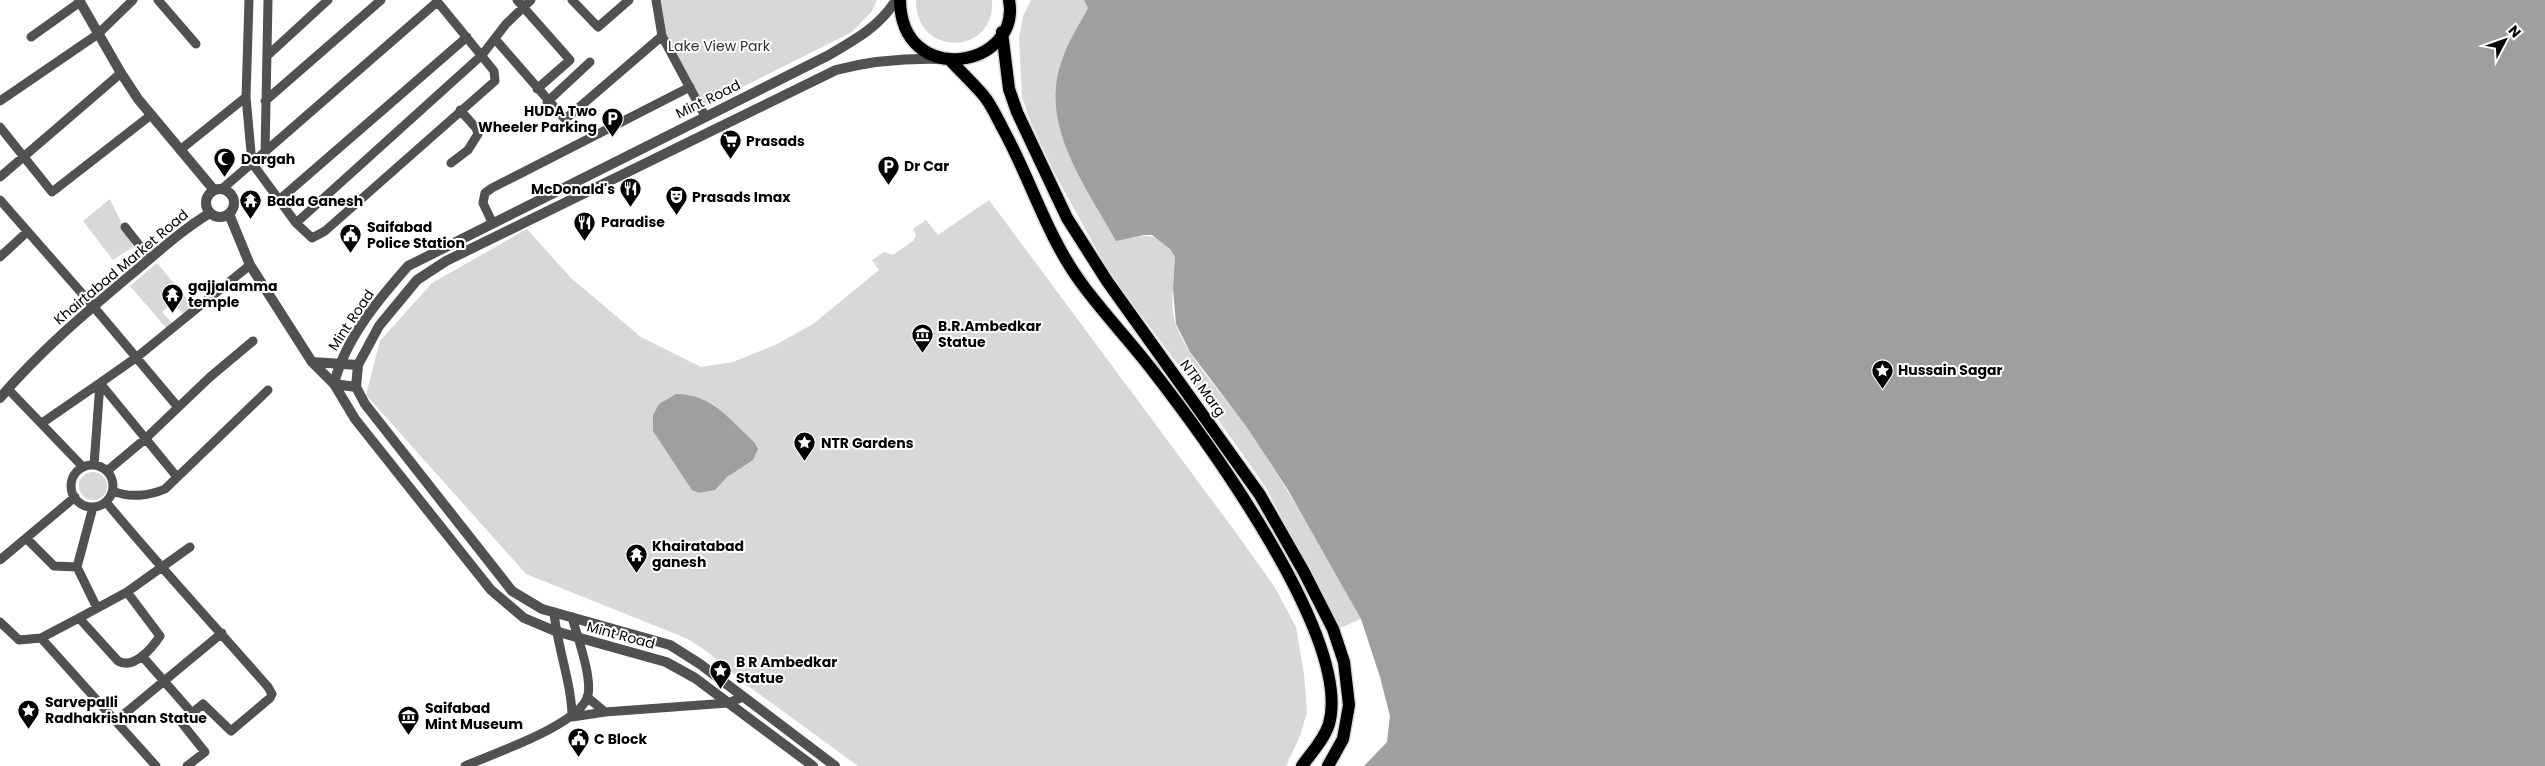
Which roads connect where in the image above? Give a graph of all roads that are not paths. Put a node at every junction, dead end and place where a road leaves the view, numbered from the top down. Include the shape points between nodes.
1 (133, 0) edge
2 (158, 0) edge
3 (249, 0) edge
4 (268, 0) edge
5 (328, 0) edge
6 (381, 0) edge
7 (517, 0) edge
8 (532, 0) edge
9 (572, 0) edge
10 (656, 0) edge
11 (898, 0) edge
12 (1009, 0) edge
13 (79, 1) edge
14 (436, 1) edge
15 (627, 1) edge
16 (524, 7) junction
17 (1002, 32) junction
18 (98, 34) junction
19 (32, 36) dead end
20 (662, 36) junction
21 (467, 37) junction
22 (494, 39) junction
23 (196, 44) dead end
24 (482, 55) junction
25 (829, 55) junction
26 (267, 56) junction
27 (946, 60) junction
28 (590, 62) dead end
29 (836, 70) junction
30 (120, 73) junction
31 (690, 87) junction
32 (537, 89) junction
33 (246, 97) junction
34 (266, 100) junction
35 (0, 101) edge
36 (547, 102) junction
37 (460, 110) junction
38 (151, 115) junction
39 (705, 116) junction
40 (0, 127) edge
41 (180, 150) junction
42 (265, 154) junction
43 (24, 155) junction
44 (252, 163) junction
45 (451, 163) dead end
46 (0, 177) edge
47 (218, 190) junction
48 (0, 200) edge
49 (279, 200) junction
50 (210, 213) junction
51 (229, 214) junction
52 (492, 222) junction
53 (296, 223) junction
54 (125, 227) dead end
55 (26, 232) junction
56 (0, 257) edge
57 (150, 259) junction
58 (250, 264) junction
59 (408, 266) junction
60 (417, 280) junction
61 (93, 306) junction
62 (253, 341) dead end
63 (137, 357) junction
64 (312, 362) junction
65 (339, 362) junction
66 (358, 365) junction
67 (100, 383) junction
68 (334, 384) junction
69 (356, 387) junction
70 (8, 389) junction
71 (268, 390) dead end
72 (0, 398) edge
73 (177, 406) junction
74 (42, 423) junction
75 (144, 440) junction
76 (94, 465) junction
77 (83, 468) junction
78 (107, 471) junction
79 (177, 477) junction
80 (113, 491) junction
81 (75, 497) junction
82 (106, 502) junction
83 (93, 506) junction
84 (26, 538) junction
85 (190, 547) dead end
86 (0, 560) edge
87 (77, 567) junction
88 (160, 567) junction
89 (127, 592) junction
90 (97, 608) junction
91 (554, 612) junction
92 (572, 617) junction
93 (79, 618) junction
94 (0, 622) edge
95 (555, 631) junction
96 (222, 633) junction
97 (41, 638) junction
98 (578, 638) junction
99 (142, 656) junction
100 (164, 681) junction
101 (743, 696) junction
102 (587, 697) junction
103 (728, 703) junction
104 (605, 712) junction
105 (192, 713) junction
106 (572, 717) junction
107 (117, 720) junction
108 (156, 766) edge
109 (187, 766) edge
110 (465, 766) edge
111 (813, 766) edge
112 (835, 766) edge
113 (1302, 766) edge
114 (1328, 766) edge

1 - 18 street
2 - 23 street
3 - 33 street
4 - 26 street
5 - 26 street
6 - 34 street
7 - 16 street
8 - 16 street
9 - 15 street via 598,27
10 - 20 street
11 - 25 street, Mint Road via 872,30
11 - 27 main road via 908,35 923,50
12 - 17 main road via 1010,8
13 - 18 street
13 - 19 street
14 - 21 street
14 - 42 street
16 - 22 street
16 - 32 street via 570,60
17 - 27 main road via 984,52 968,59
17 - 114 main road, NTR Marg via 1014,104 1067,218 1107,281 1260,495 1333,630 1344,662 1349,705 1343,739
18 - 30 street
18 - 35 street
20 - 31 street
20 - 36 street via 569,116 559,115
21 - 24 street
21 - 49 street
22 - 24 street
22 - 32 street
24 - 37 street via 494,71 495,81
24 - 53 street
25 - 29 street
25 - 39 street, Mint Road
26 - 34 street
27 - 29 street, Mint Road via 905,58
27 - 113 main road via 985,97 1010,142 1051,232 1081,283 1152,370 1217,458 1302,601 1320,642 1330,690 1329,723
28 - 36 street
29 - 60 street, Mint Road via 446,261
30 - 38 street
30 - 43 street
31 - 39 street
31 - 52 street via 492,188 485,193 483,203
32 - 36 street
33 - 41 street
33 - 44 street
34 - 42 street
37 - 45 street via 478,134 468,150
37 - 53 street via 317,237 312,238
38 - 41 street
38 - 43 street via 52,192
39 - 52 street, Mint Road
40 - 43 street
41 - 47 street
42 - 44 street
43 - 46 street
44 - 47 street
44 - 49 street
47 - 50 street via 206,200
47 - 51 street via 232,197 233,209
48 - 55 street
49 - 53 street
50 - 51 street via 217,217
50 - 57 street, Khairtabad Market Road via 191,224
51 - 58 street
52 - 59 street, Mint Road
54 - 57 street
55 - 56 street
55 - 61 street
57 - 61 street, Khairtabad Market Road
58 - 63 street
58 - 64 street
59 - 60 street
59 - 65 street, Mint Road via 373,308
60 - 66 street, Mint Road via 379,326
61 - 63 street
61 - 70 street, Khairtabad Market Road
62 - 73 street
63 - 67 street
63 - 73 street
64 - 65 street
64 - 68 street
65 - 66 street
65 - 68 street, Mint Road
66 - 69 street, Mint Road
67 - 74 street
67 - 75 street
67 - 76 street
68 - 69 street
68 - 95 street, Mint Road via 355,419 492,590 524,618
69 - 91 street, Mint Road via 365,404 512,591
70 - 72 street, Khairtabad Market Road
70 - 74 street
71 - 79 street
73 - 75 street
74 - 77 street
75 - 78 street
75 - 79 street
76 - 77 street
76 - 78 street
77 - 81 street via 72,482
78 - 80 street
79 - 80 street via 153,494
80 - 82 street
81 - 83 street
81 - 84 street
82 - 83 street
82 - 88 street
83 - 87 street
84 - 86 street
84 - 87 street via 54,566
85 - 88 street
87 - 90 street
88 - 89 street
88 - 96 street
89 - 90 street
89 - 99 street via 160,636
90 - 93 street
91 - 92 street, Mint Road
91 - 95 street
92 - 98 street
92 - 101 street, Mint Road via 670,645
93 - 97 street
93 - 99 street via 118,661 128,664
94 - 97 street via 19,640
95 - 98 street, Mint Road
95 - 106 street via 572,702
96 - 100 street
96 - 105 street via 272,694 231,731 203,704
97 - 107 street
98 - 102 street via 587,679
98 - 103 street, Mint Road via 666,662 695,678
99 - 100 street
100 - 105 street
100 - 107 street
101 - 103 street
101 - 112 street, Mint Road
102 - 104 street
102 - 106 street
103 - 104 street
103 - 111 street, Mint Road
104 - 106 street
105 - 109 street via 181,722 205,752
106 - 110 street
107 - 108 street

